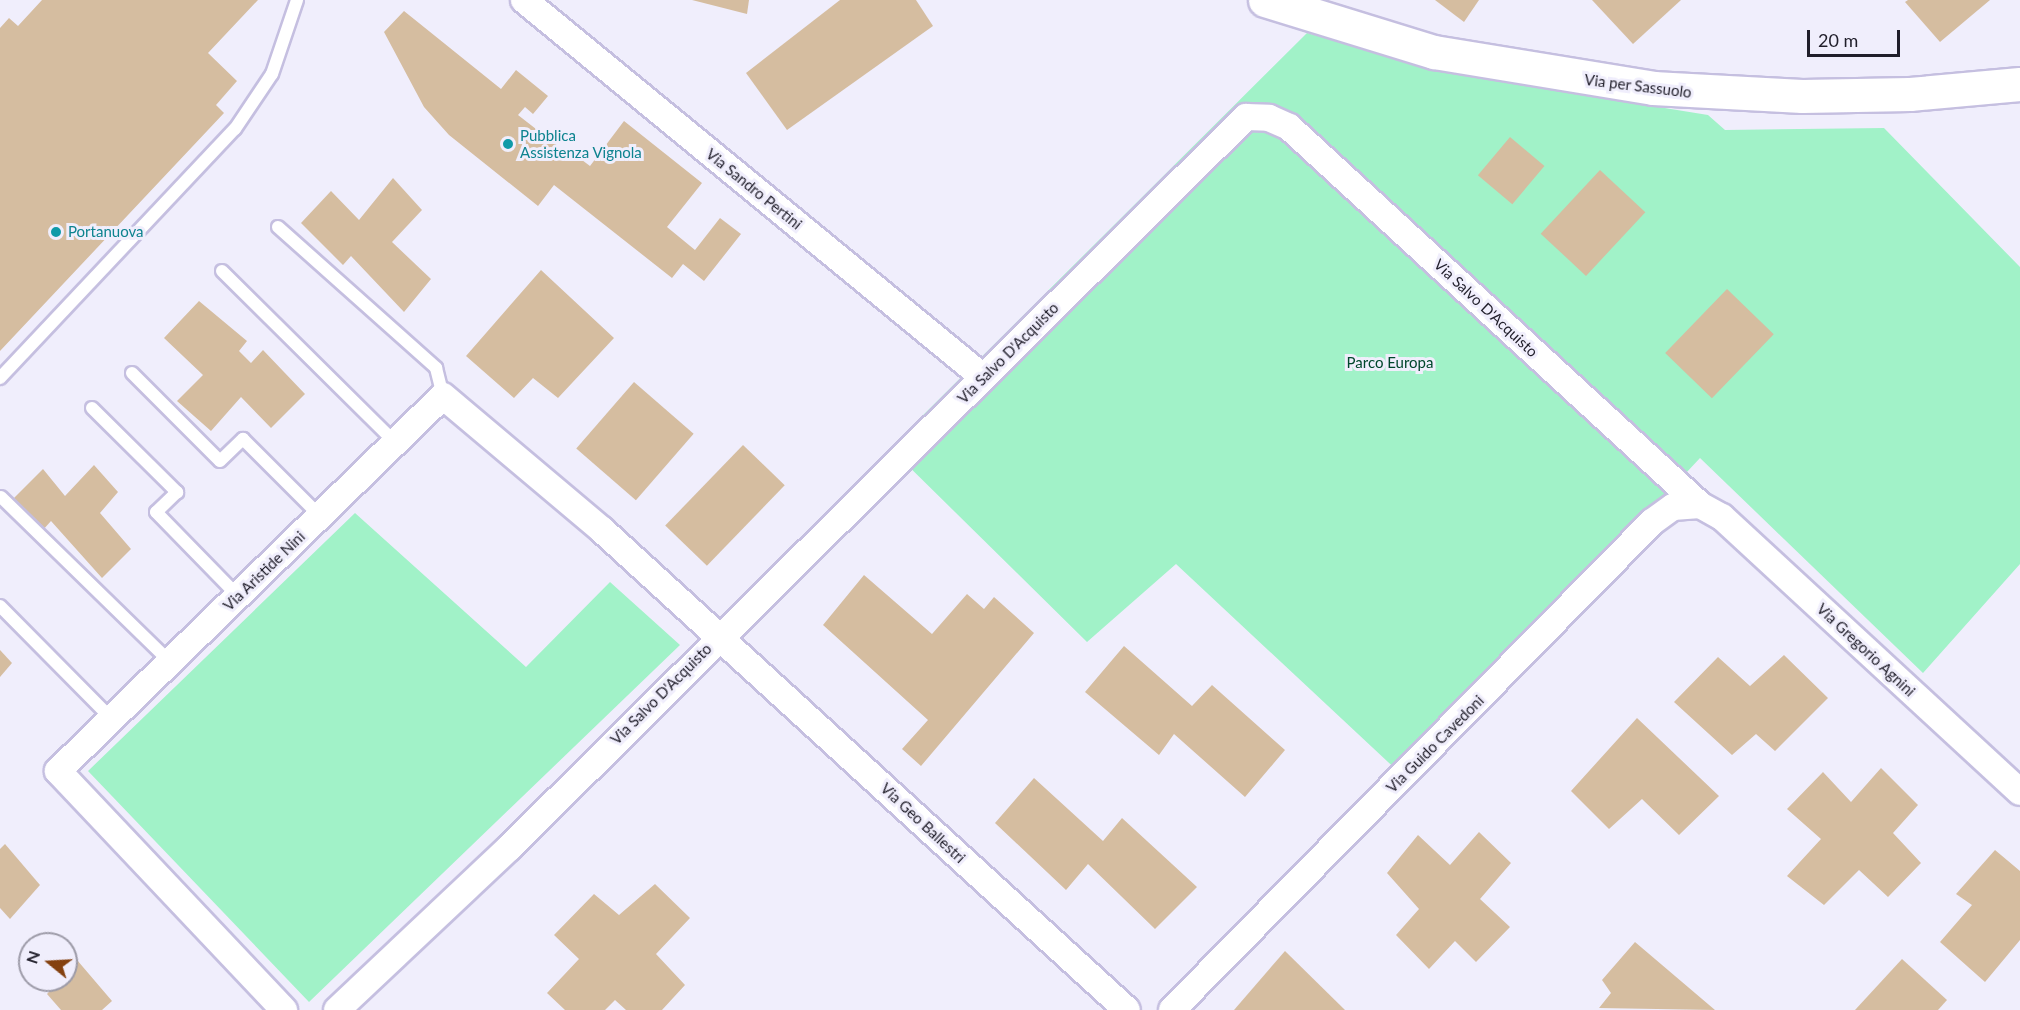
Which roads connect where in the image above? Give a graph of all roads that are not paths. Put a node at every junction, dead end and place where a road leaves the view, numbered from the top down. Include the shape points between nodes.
1 (297, 0) edge
2 (524, 0) edge
3 (1265, 0) edge
4 (2020, 84) edge
5 (278, 227) dead end
6 (222, 271) dead end
7 (132, 373) dead end
8 (983, 377) junction
9 (0, 378) edge
10 (444, 396) junction
11 (92, 408) dead end
12 (395, 442) junction
13 (1, 497) edge
14 (1704, 508) junction
15 (320, 516) junction
16 (238, 596) junction
17 (0, 606) edge
18 (719, 636) junction
19 (170, 662) junction
20 (112, 719) junction
21 (2020, 792) edge
22 (284, 1010) edge
23 (337, 1010) edge
24 (1127, 1010) edge
25 (1172, 1010) edge

1 - 9 lane via 272,74 235,129
2 - 8 street, Via Sandro Pertini
3 - 4 main road, Via per Sassuolo via 1434,52 1653,88 1802,96 1910,94
5 - 10 lane via 436,368
6 - 12 lane
7 - 15 lane via 220,461 243,439
8 - 14 street, Via Salvo D'Acquisto via 1236,124 1257,117 1281,123
8 - 18 street, Via Salvo D'Acquisto
10 - 12 street, Via Aristide Nini
10 - 18 street
11 - 16 lane via 177,492 156,512
12 - 15 street, Via Aristide Nini
13 - 19 lane
14 - 21 street, Via Gregorio Agnini via 1732,526
14 - 25 street, Via Guido Cavedoni via 1673,507 1652,522
15 - 16 street, Via Aristide Nini
16 - 19 street, Via Aristide Nini
17 - 20 lane
18 - 23 street, Via Salvo D'Acquisto via 509,848
18 - 24 street, Via Geo Ballestri
19 - 20 street, Via Aristide Nini
20 - 22 street, Via Aristide Nini via 58,771

